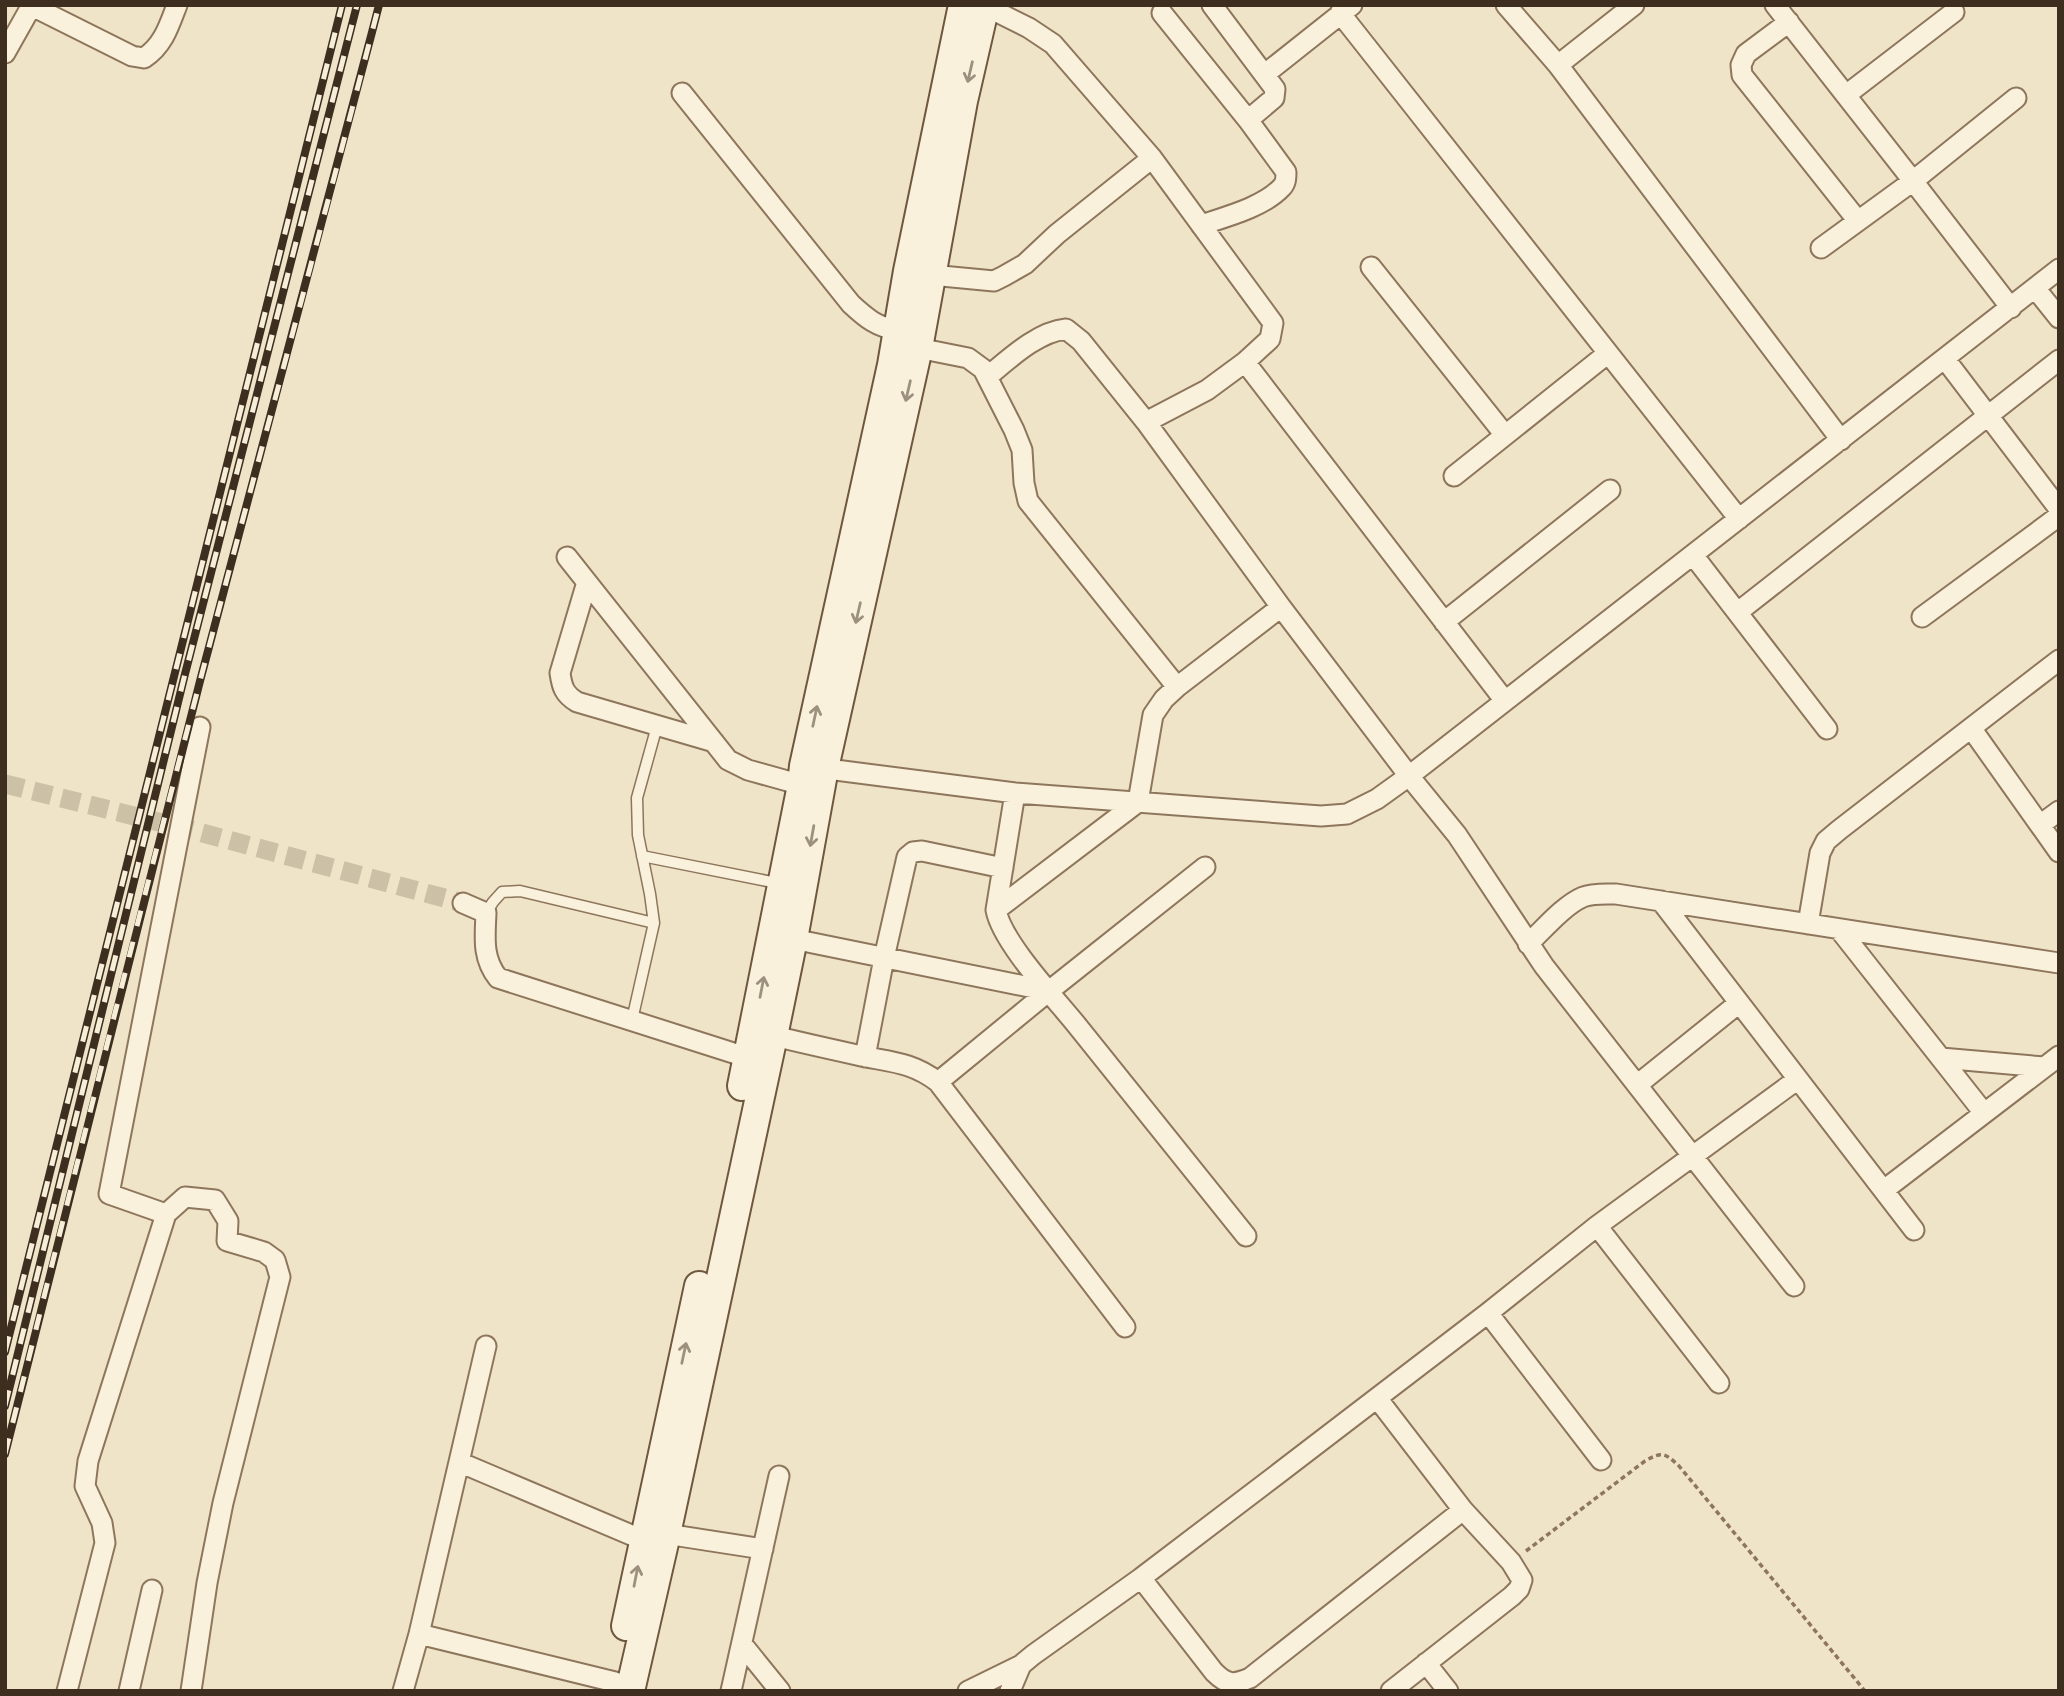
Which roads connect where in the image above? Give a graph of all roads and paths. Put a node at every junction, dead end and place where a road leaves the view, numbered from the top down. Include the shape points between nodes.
1 (177, 5) edge
2 (963, 5) edge
3 (1212, 5) edge
4 (1506, 5) edge
5 (1600, 5) edge
6 (1634, 5) edge
7 (1775, 5) edge
8 (31, 6) edge
9 (985, 6) edge
10 (1163, 8) edge
11 (1346, 9) edge
12 (1954, 12) dead end
13 (1613, 20) junction
14 (1788, 22) junction
15 (5, 53) edge
16 (1558, 65) junction
17 (1265, 74) junction
18 (682, 93) dead end
19 (1846, 95) junction
20 (2016, 98) dead end
21 (1248, 120) junction
22 (1152, 158) junction
23 (1913, 181) junction
24 (1858, 221) junction
25 (1201, 225) junction
26 (1821, 248) dead end
27 (1371, 267) dead end
28 (2059, 269) edge
29 (931, 275) junction
30 (2035, 288) junction
31 (2011, 308) junction
32 (2059, 318) edge
33 (908, 339) junction
34 (1607, 354) junction
35 (1945, 359) junction
36 (2059, 360) edge
37 (1245, 362) junction
38 (988, 377) junction
39 (1988, 415) junction
40 (1146, 422) junction
41 (1505, 436) junction
42 (1841, 440) junction
43 (1454, 476) dead end
44 (1610, 490) dead end
45 (2059, 509) edge
46 (2059, 516) edge
47 (1738, 519) junction
48 (1693, 555) junction
49 (567, 557) dead end
50 (587, 582) junction
51 (1280, 607) junction
52 (1738, 612) junction
53 (1922, 617) dead end
54 (1444, 622) junction
55 (2059, 660) edge
56 (1177, 687) junction
57 (1505, 701) junction
58 (656, 726) junction
59 (200, 727) dead end
60 (1971, 727) junction
61 (1827, 729) dead end
62 (714, 742) junction
63 (810, 773) junction
64 (1409, 776) junction
65 (1015, 793) junction
66 (1138, 802) junction
67 (2059, 811) edge
68 (2040, 825) junction
69 (2059, 852) edge
70 (642, 856) junction
71 (1205, 867) dead end
72 (1003, 868) junction
73 (782, 884) junction
74 (1661, 901) junction
75 (463, 903) tunnel mouth
76 (996, 910) junction
77 (486, 913) junction
78 (654, 923) junction
79 (1808, 924) junction
80 (1839, 929) junction
81 (793, 939) junction
82 (1528, 944) junction
83 (884, 958) junction
84 (2059, 963) edge
85 (1049, 991) junction
86 (1739, 1003) junction
87 (632, 1020) junction
88 (759, 1042) junction
89 (865, 1057) junction
90 (1941, 1058) junction
91 (2052, 1062) edge
92 (1798, 1079) junction
93 (938, 1082) junction
94 (1637, 1085) junction
95 (1984, 1113) junction
96 (1692, 1155) junction
97 (1884, 1190) junction
98 (166, 1214) junction
99 (1597, 1226) junction
100 (1914, 1230) dead end
101 (1245, 1236) dead end
102 (1794, 1286) dead end
103 (1488, 1313) junction
104 (1125, 1326) dead end
105 (486, 1346) dead end
106 (1719, 1383) dead end
107 (1377, 1398) junction
108 (1601, 1460) dead end
109 (459, 1462) junction
110 (779, 1476) dead end
111 (1463, 1510) junction
112 (655, 1537) junction
113 (763, 1549) junction
114 (1511, 1562) junction
115 (1140, 1578) junction
116 (152, 1590) dead end
117 (419, 1634) junction
118 (742, 1644) junction
119 (1426, 1663) junction
120 (1021, 1665) junction
121 (619, 1688) edge
122 (67, 1691) edge
123 (129, 1691) edge
124 (191, 1691) edge
125 (402, 1691) edge
126 (731, 1691) edge
127 (780, 1691) edge
128 (968, 1691) edge
129 (1010, 1691) edge
130 (1391, 1691) edge
131 (1448, 1691) edge
132 (1865, 1691) edge

1 - 8 street via 164,37 144,58
2 - 33 street via 911,257
3 - 17 street
4 - 16 street
5 - 13 street
6 - 13 street
7 - 14 street
8 - 15 street
9 - 22 street via 1053,44
9 -> 29 street
10 - 21 street
11 - 17 street
11 - 34 street
12 - 19 street
13 - 16 street
14 - 19 street
14 - 24 street via 1746,54 1742,75
16 - 42 street
17 - 21 street via 1276,93
18 - 33 street via 851,304 870,321
19 - 23 street
20 - 23 street
21 - 25 street via 1281,162 1286,179 1261,202
22 - 25 street
22 - 29 street via 1025,264 1004,276 994,281
23 - 24 street
23 - 31 street
24 - 26 street
25 - 37 street via 1273,323 1270,338
27 - 41 street
28 - 30 street
29 - 33 street
30 - 31 street
30 - 32 street
31 - 35 street
33 - 38 street via 968,358
33 - 63 street
34 - 41 street
34 - 47 street
35 - 39 street
35 - 42 street
36 - 39 street
37 - 40 street via 1207,390
37 - 54 street
38 - 40 street via 1027,345 1066,330 1081,341
38 - 56 street via 1022,450 1028,501
39 - 45 street
39 - 52 street
40 - 51 street
41 - 43 street
42 - 47 street
44 - 54 street
46 - 53 street
47 - 48 street
48 - 52 street
48 - 57 street
49 - 50 street
50 - 58 street via 560,673 562,686 577,702
50 - 62 street
51 - 56 street
51 - 64 street
52 - 61 street
54 - 57 street
55 - 60 street
56 - 66 street via 1153,715
57 - 64 street
58 - 62 street
58 - 70 lane via 637,798
59 - 98 street via 109,1194
60 - 68 street
60 - 79 street via 1826,841
62 - 63 street via 728,760 748,770
63 - 65 street
63 - 73 street
63 -> 81 street
64 - 66 street via 1348,814 1321,816
64 - 82 street via 1457,835
65 - 66 street
65 - 72 street
66 - 76 street
67 - 68 street
68 - 69 street
70 - 73 lane
70 - 78 lane
71 - 85 street
72 - 76 street
72 - 83 street via 913,852 905,864
88 -> 73 street
74 - 79 street
74 - 82 street via 1616,894 1582,897
74 - 86 street
75 - 77 street
76 - 85 street via 1005,934
77 - 78 lane via 502,892 520,891
77 - 87 street via 484,945 498,978
78 - 87 lane
79 - 80 street
80 - 84 street
80 - 90 street
81 - 83 street
81 - 88 street
82 - 94 street
83 - 85 street
83 - 89 street
85 - 93 street
85 - 101 street
86 - 92 street
86 - 94 street
87 - 88 street
88 - 89 street
88 - 112 street
89 - 93 street via 902,1063
90 - 91 street
90 - 95 street
91 - 95 street
92 - 96 street
92 - 97 street
93 - 104 street
94 - 96 street
95 - 97 street
96 - 99 street
96 - 102 street
97 - 100 street
98 - 122 street via 88,1461 85,1486 102,1523 105,1543
98 - 124 street via 185,1197 215,1200 228,1221 227,1241 264,1252 275,1260 280,1277 223,1503
99 - 103 street
99 - 106 street
103 - 107 street
103 - 108 street
105 - 109 street
107 - 111 street
107 - 115 street
109 - 112 street
109 - 117 street
110 - 113 street
111 - 114 street
111 - 115 street via 1250,1678 1235,1684 1213,1672
112 - 113 street
112 - 121 street
113 - 118 street
114 - 119 street via 1521,1580 1519,1589
114 - 132 path via 1645,1461 1658,1454 1668,1456
115 - 120 street
116 - 123 street
117 - 121 street
117 - 125 street
118 - 126 street
118 - 127 street
119 - 130 street
119 - 131 street
120 - 128 street
120 - 129 street

